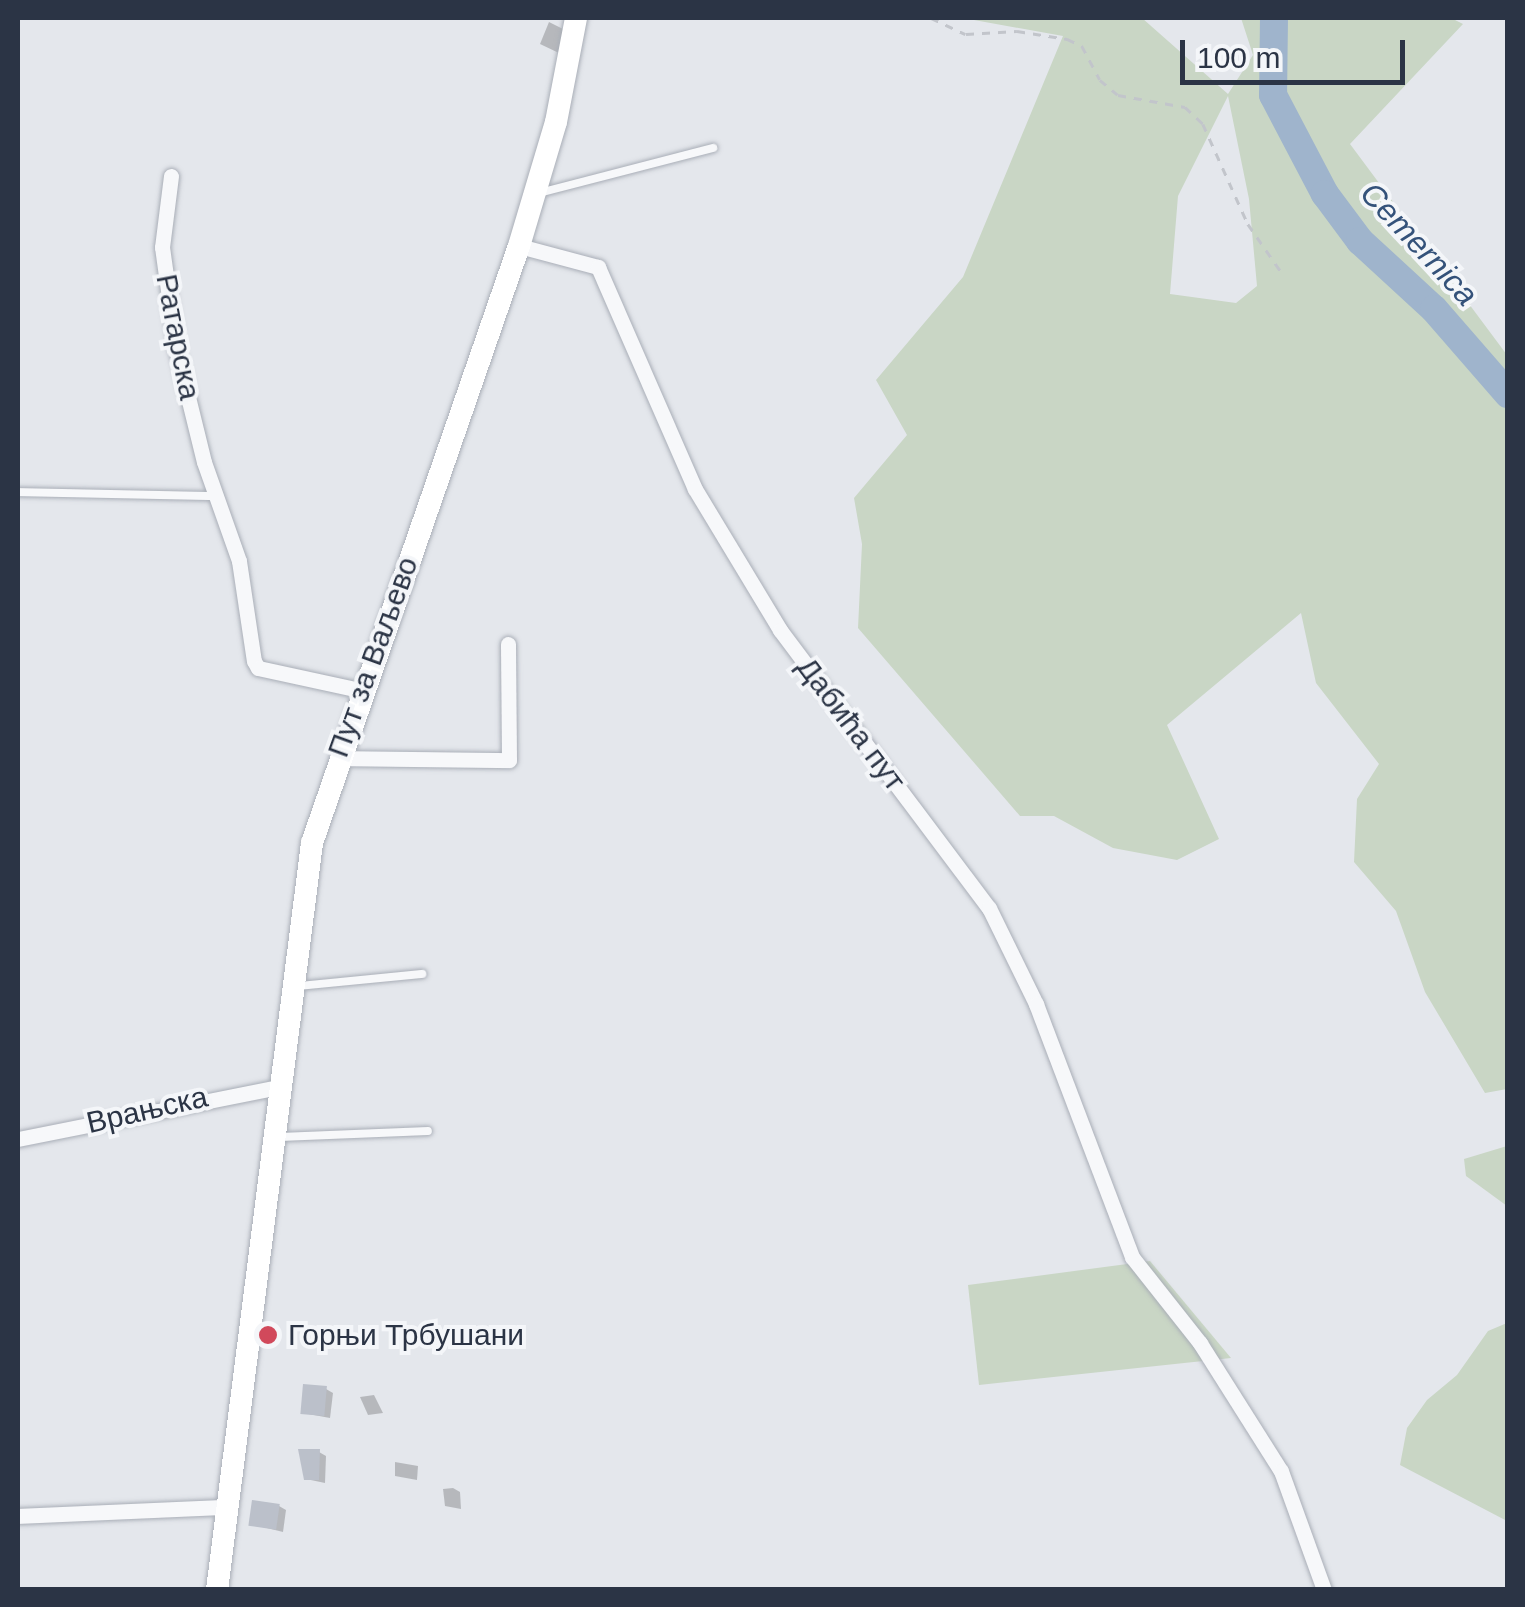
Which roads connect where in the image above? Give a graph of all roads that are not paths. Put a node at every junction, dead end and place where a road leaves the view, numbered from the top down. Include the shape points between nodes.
1 (576, 18) edge
2 (713, 148) dead end
3 (171, 176) dead end
4 (535, 194) junction
5 (518, 246) junction
6 (18, 492) edge
7 (216, 496) junction
8 (508, 644) dead end
9 (360, 690) junction
10 (336, 758) junction
11 (422, 974) dead end
12 (290, 987) junction
13 (278, 1087) junction
14 (428, 1131) dead end
15 (271, 1137) junction
16 (18, 1140) edge
17 (226, 1506) junction
18 (18, 1516) edge
19 (217, 1590) edge
20 (1324, 1590) edge

1 - 4 main road, Пут за Ваљево
2 - 4 lane
3 - 7 street, Ратарска via 162,246 176,348
4 - 5 main road, Пут за Ваљево
5 - 9 main road, Пут за Ваљево
5 - 20 street, Дабића пут via 598,267 694,488 780,630 989,908 1036,1004 1132,1258 1200,1343 1282,1471
6 - 7 lane
7 - 9 street, Ратарска via 239,562 258,668
8 - 10 street via 509,760
9 - 10 main road, Пут за Ваљево
10 - 12 main road, Пут за Ваљево via 304,882
11 - 12 lane
12 - 13 main road, Пут за Ваљево
13 - 15 main road, Пут за Ваљево
13 - 16 street, Врањска via 246,1088
14 - 15 lane
15 - 17 main road, Пут за Ваљево
17 - 18 street
17 - 19 main road, Пут за Ваљево

